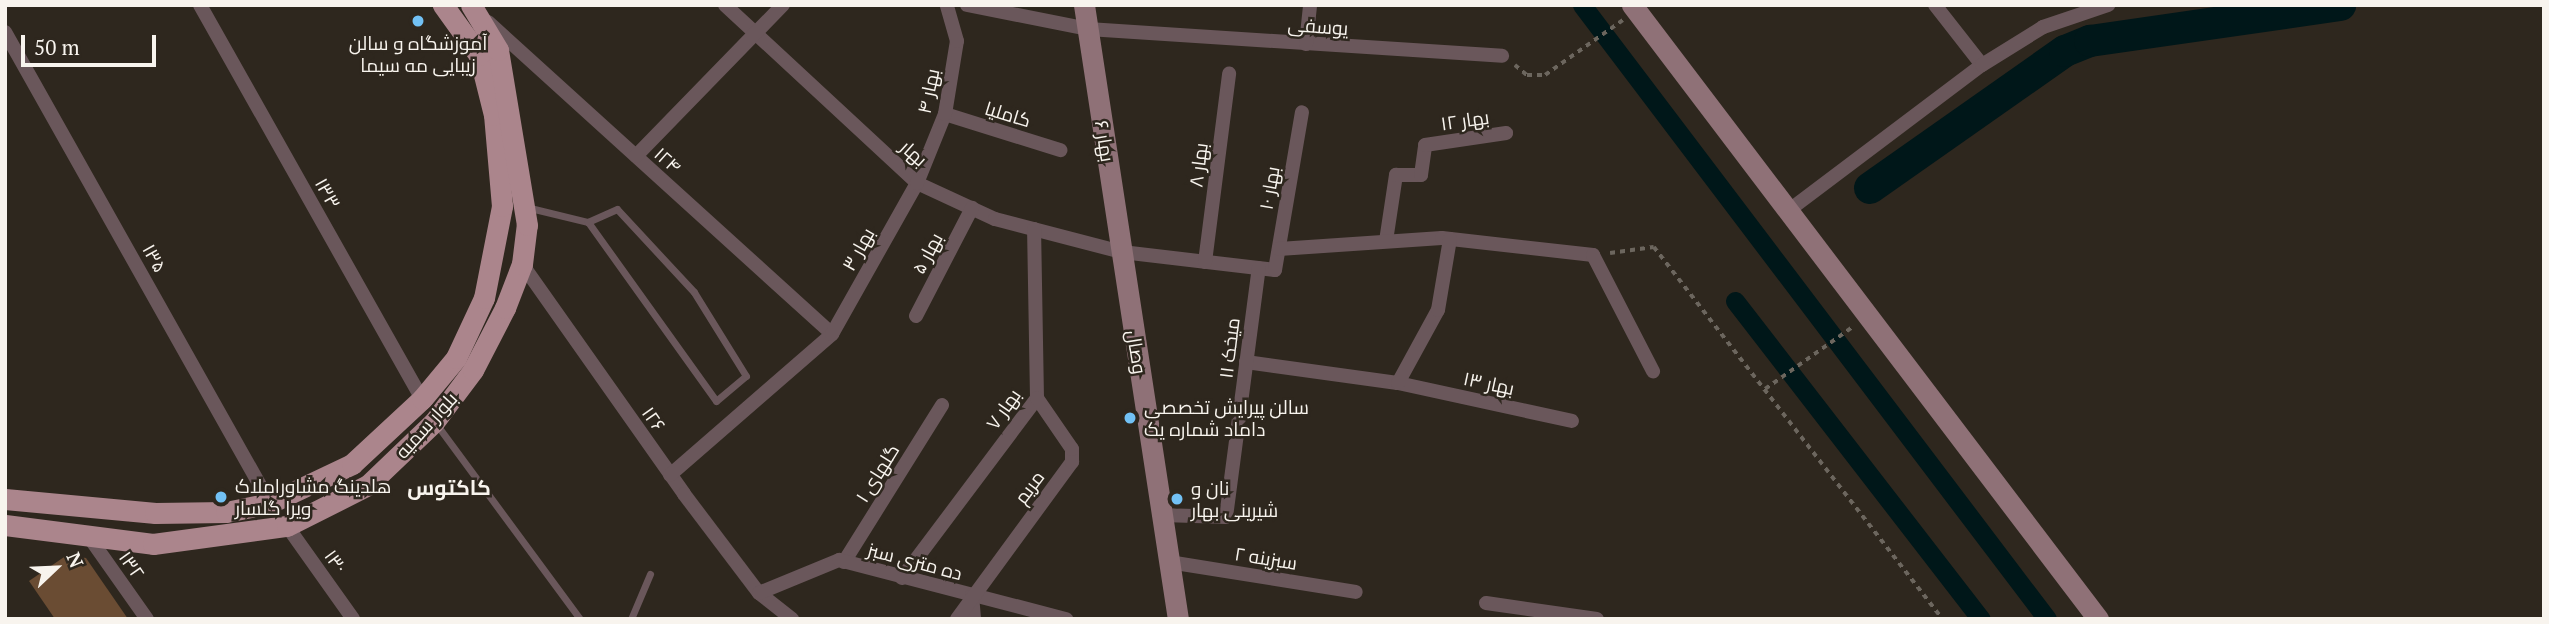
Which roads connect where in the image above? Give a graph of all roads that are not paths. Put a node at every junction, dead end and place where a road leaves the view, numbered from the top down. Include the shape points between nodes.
1 (200, 5) edge
2 (443, 5) edge
3 (725, 5) edge
4 (783, 5) edge
5 (947, 5) edge
6 (967, 5) edge
7 (1084, 5) edge
8 (1310, 5) edge
9 (1935, 5) edge
10 (2108, 5) edge
11 (475, 10) edge
12 (1626, 14) edge
13 (1087, 29) junction
14 (5, 32) edge
15 (755, 34) junction
16 (1306, 44) junction
17 (1502, 56) road end
18 (1982, 65) junction
19 (1229, 74) dead end
20 (1302, 112) dead end
21 (945, 114) junction
22 (1506, 133) dead end
23 (1060, 150) dead end
24 (636, 156) junction
25 (917, 183) junction
26 (525, 206) junction
27 (972, 208) junction
28 (1788, 211) junction
29 (588, 222) junction
30 (1034, 229) junction
31 (1450, 239) junction
32 (1386, 241) junction
33 (1279, 249) junction
34 (1122, 252) junction
35 (1205, 262) junction
36 (522, 264) junction
37 (1259, 268) junction
38 (1275, 270) joint
39 (916, 316) dead end
40 (832, 334) junction
41 (1246, 362) junction
42 (1653, 371) dead end
43 (1398, 383) junction
44 (1037, 398) junction
45 (422, 399) junction
46 (942, 405) dead end
47 (1572, 421) dead end
48 (434, 422) junction
49 (670, 475) junction
50 (5, 499) edge
51 (270, 503) junction
52 (88, 509) junction
53 (1162, 515) junction
54 (5, 525) edge
55 (287, 526) junction
56 (87, 534) junction
57 (844, 562) junction
58 (1169, 562) junction
59 (650, 574) dead end
60 (902, 578) junction
61 (1356, 592) dead end
62 (759, 593) junction
63 (972, 595) junction
64 (1486, 603) dead end
65 (147, 619) edge
66 (353, 619) edge
67 (580, 619) edge
68 (631, 619) edge
69 (792, 619) edge
70 (957, 619) edge
71 (974, 619) edge
72 (1066, 619) edge
73 (1178, 619) edge
74 (1597, 619) edge
75 (2098, 619) edge

1 - 45 street, ۱۳۳
2 - 45 main road, بلوار سمیه via 479,55 494,115 502,206 484,298 456,358
3 - 15 street, بهار
4 - 15 street
5 - 21 street, بهار ۴ via 957,41
6 - 13 street, یوسفی
7 - 13 main road, بهار ۶
8 - 16 street
9 - 18 street
10 - 18 street via 2043,27
11 - 24 street, ۱۲۴
11 - 26 main road, بلوار سمیه via 498,50
12 - 28 main road
13 - 16 street, یوسفی
13 - 34 main road, بهار ۶
14 - 51 street, ۱۳۵
15 - 24 street
15 - 25 street, بهار
16 - 17 street, یوسفی
18 - 28 street
19 - 35 street, بهار ۸
20 - 33 street, بهار ۱۰
21 - 23 street, کاملیا
21 - 25 street, بهار ۴
22 - 32 street, بهار ۱۲ via 1425,145 1421,174 1396,175
24 - 40 street, ۱۲۴
25 - 27 street, بهار
25 - 40 street, بهار ۳
26 - 29 lane
26 - 36 main road, بلوار سمیه
27 - 30 street, بهار
27 - 39 street, بهار ۵
28 - 75 main road
29 - 29 lane via 716,401 746,376 694,292 617,209
30 - 34 street, بهار
30 - 44 street, بهار ۷
31 - 32 street
31 - 42 street via 1593,255
31 - 43 street via 1438,310
32 - 33 street
33 - 38 street, بهار ۱۰
34 - 35 street, بهار
34 - 53 main road, وصال
35 - 37 street, بهار
36 - 48 main road, بلوار سمیه via 473,370
36 - 49 street, ۱۲۶
37 - 38 street, بهار
37 - 41 street, میخک ۱۱
40 - 49 street, بهار ۳
41 - 43 street, بهار ۱۳
41 - 53 street, میخک ۱۱ via 1226,517
43 - 47 street, بهار ۱۳
44 - 60 street, بهار ۷
44 - 63 street, مریم via 1072,449 1072,462
45 - 51 main road, بلوار سمیه via 352,464
46 - 57 street, گلهای ۱
48 - 55 main road, بلوار سمیه via 368,485
48 - 67 lane
49 - 62 street, ۱۲۶
50 - 52 main road, بلوار سمیه
51 - 52 main road, بلوار سمیه via 219,512
52 - 56 main road
53 - 58 main road, وصال
54 - 56 main road, بلوار سمیه
55 - 56 main road, بلوار سمیه via 153,544
55 - 66 street, ۱۳۰
56 - 65 street, ۱۳۲
57 - 60 street, ده متری سبز
57 - 62 street, ده متری سبز
58 - 61 street, سبزینه ۲
58 - 73 main road, وصال
59 - 68 lane
60 - 63 street, ده متری سبز
62 - 69 street, ۱۲۶
63 - 70 street, مریم
63 - 71 street
63 - 72 street, ده متری سبز
64 - 74 street

